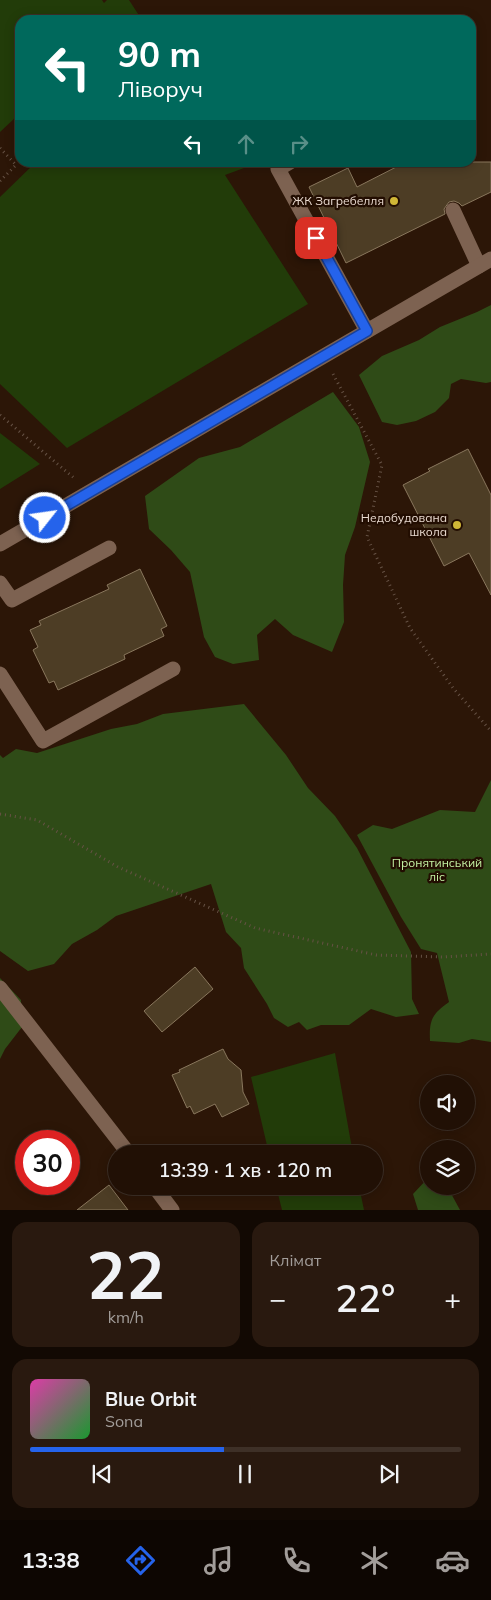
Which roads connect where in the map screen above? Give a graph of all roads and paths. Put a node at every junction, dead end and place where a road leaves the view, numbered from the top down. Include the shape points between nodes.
1 (0, 148) edge
2 (15, 164) edge
3 (15, 166) edge
4 (281, 167) edge
5 (0, 181) edge
6 (453, 210) dead end
7 (485, 262) edge
8 (367, 331) junction
9 (324, 356) junction
10 (0, 415) edge
11 (89, 492) junction
12 (0, 544) edge
13 (109, 548) dead end
14 (0, 583) edge
15 (173, 669) dead end
16 (0, 674) edge
17 (491, 731) edge
18 (0, 814) edge
19 (491, 954) edge
20 (0, 988) edge
21 (122, 1145) edge
22 (161, 1195) edge
23 (172, 1210) edge

1 - 2 path
3 - 5 path
4 - 8 street via 278,169
6 - 7 street
7 - 8 street
8 - 9 street
9 - 11 street
9 - 17 path via 382,465 367,536 410,628 453,688
10 - 11 path
11 - 12 street
13 - 14 street via 12,600
15 - 16 street via 43,741
18 - 19 path via 37,820 118,866 256,928 376,955 443,957
20 - 21 street
22 - 23 street

